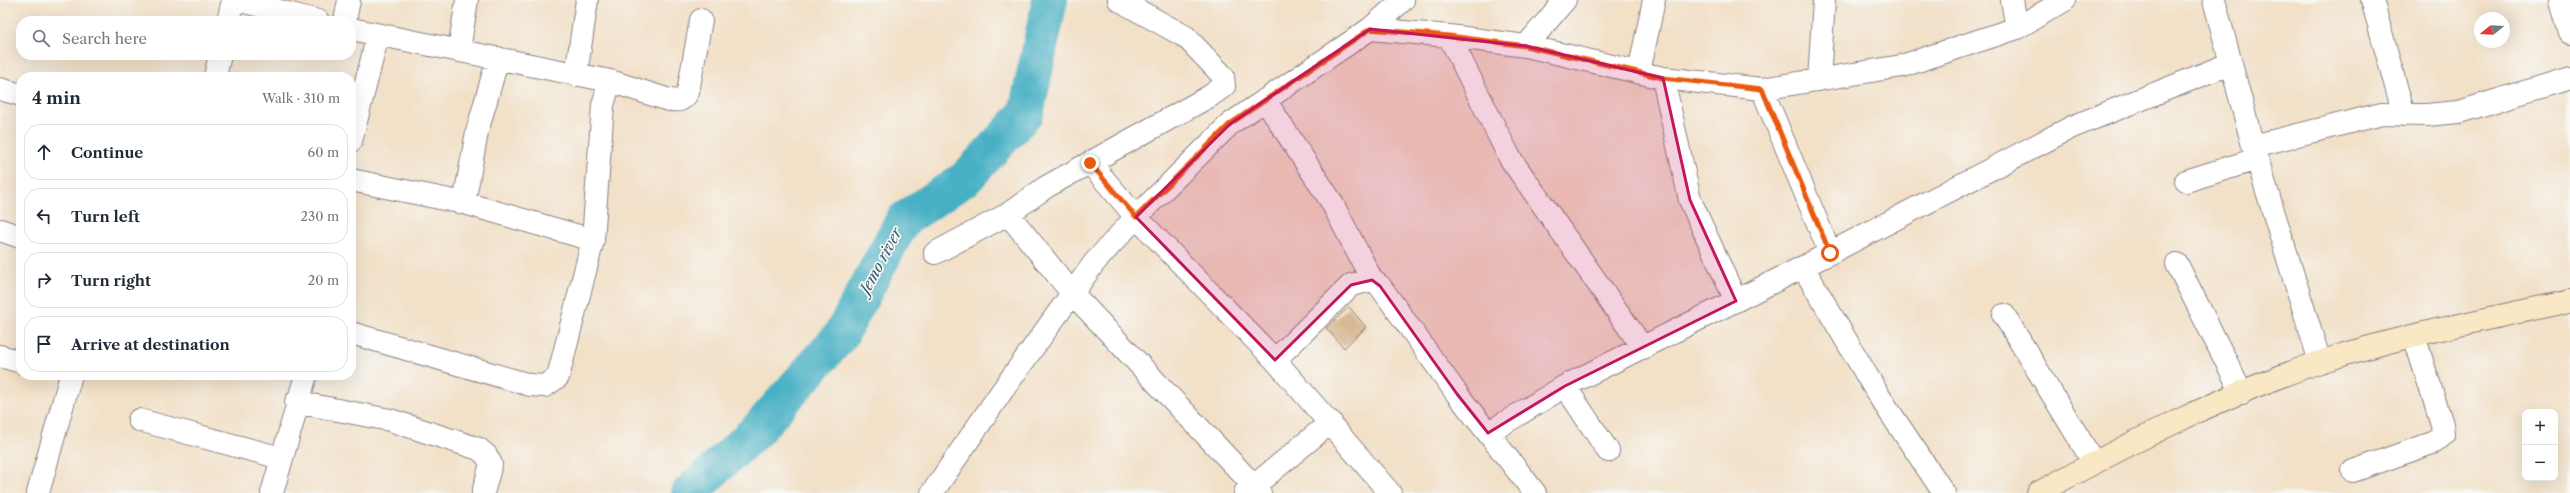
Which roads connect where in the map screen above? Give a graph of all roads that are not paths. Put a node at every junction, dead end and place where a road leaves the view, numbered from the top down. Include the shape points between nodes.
1 (233, 0) edge
2 (237, 0) edge
3 (349, 0) edge
4 (467, 0) edge
5 (587, 0) edge
6 (1119, 0) edge
7 (1403, 0) edge
8 (1565, 0) edge
9 (1654, 0) edge
10 (1824, 0) edge
11 (2012, 0) edge
12 (2065, 0) edge
13 (2214, 0) edge
14 (2372, 0) edge
15 (2561, 0) edge
16 (229, 16) edge
17 (299, 16) edge
18 (346, 16) edge
19 (701, 20) dead end
20 (2017, 28) junction
21 (1370, 29) junction
22 (356, 30) edge
23 (2570, 32) edge
24 (378, 35) junction
25 (1449, 36) junction
26 (1526, 46) junction
27 (459, 50) junction
28 (498, 58) junction
29 (219, 60) edge
30 (2229, 64) junction
31 (216, 72) edge
32 (1639, 72) junction
33 (576, 75) junction
34 (1663, 78) junction
35 (2570, 78) edge
36 (1819, 80) junction
37 (610, 81) junction
38 (0, 89) edge
39 (1762, 89) junction
40 (16, 94) edge
41 (1265, 100) junction
42 (2404, 115) junction
43 (356, 121) edge
44 (2255, 152) junction
45 (1090, 163) junction
46 (356, 181) edge
47 (2186, 181) dead end
48 (464, 203) junction
49 (1008, 214) junction
50 (1136, 217) junction
51 (0, 230) edge
52 (16, 235) edge
53 (593, 240) junction
54 (935, 253) dead end
55 (1830, 253) junction
56 (2177, 264) dead end
57 (1803, 267) junction
58 (1372, 280) junction
59 (1072, 293) junction
60 (1736, 301) junction
61 (2570, 301) edge
62 (2004, 315) dead end
63 (356, 335) edge
64 (2414, 336) junction
65 (1643, 348) junction
66 (0, 356) edge
67 (1276, 360) junction
68 (16, 361) edge
69 (2320, 362) junction
70 (69, 380) edge
71 (304, 380) edge
72 (1565, 386) junction
73 (2242, 392) junction
74 (296, 402) junction
75 (139, 420) dead end
76 (1331, 422) junction
77 (1488, 433) junction
78 (1608, 451) dead end
79 (282, 458) junction
80 (2094, 463) junction
81 (2353, 471) dead end
82 (1253, 491) edge
83 (38, 493) edge
84 (272, 493) edge
85 (483, 493) edge
86 (932, 493) edge
87 (1390, 493) edge
88 (1535, 493) edge
89 (1944, 493) edge
90 (2038, 493) edge

1 - 16 street
2 - 17 street
3 - 18 street
4 - 27 street
5 - 33 street
6 - 45 street via 1186,37 1226,81 1224,86 1210,96
7 - 21 street
8 - 26 street
9 - 32 street
10 - 36 street
11 - 20 street
12 - 20 street
13 - 30 street
14 - 42 street
15 - 23 street
19 - 37 street via 688,92 684,98 678,101 669,100
20 - 36 street via 1902,66
21 - 25 street
21 - 41 street
22 - 24 street
24 - 27 street
24 - 43 street
25 - 26 street
25 - 65 street via 1510,158
26 - 32 street
27 - 28 street
28 - 33 street
28 - 48 street via 477,132
29 - 31 street
30 - 44 street
30 - 55 street via 2072,127
32 - 34 street
33 - 37 street
34 - 39 street
34 - 60 street via 1690,200
35 - 42 street via 2459,112
36 - 39 street
37 - 53 street via 603,105
38 - 40 street
39 - 55 street
41 - 50 street via 1230,124
41 - 58 street via 1331,201
42 - 44 street via 2382,114
44 - 47 street
44 - 69 street
45 - 49 street via 1046,187
45 - 50 street
46 - 48 street
48 - 53 street
49 - 54 street
49 - 59 street
50 - 59 street via 1094,263
50 - 67 street
51 - 52 street
53 - 63 street via 558,376 545,386 530,385
55 - 57 street
56 - 73 street
57 - 60 street
57 - 89 street via 1879,396
58 - 67 street via 1351,285
58 - 77 street via 1380,286
59 - 82 street
59 - 86 street
60 - 65 street
61 - 64 street
62 - 80 street
64 - 69 street
64 - 81 street via 2444,435 2435,442
65 - 72 street
66 - 68 street
67 - 76 street
69 - 73 street
70 - 83 street
71 - 74 street
72 - 77 street
72 - 78 street
73 - 80 street
74 - 79 street
74 - 85 street via 390,420 479,449 491,464
75 - 79 street
76 - 82 street
76 - 87 street
77 - 88 street
79 - 84 street
80 - 90 street

